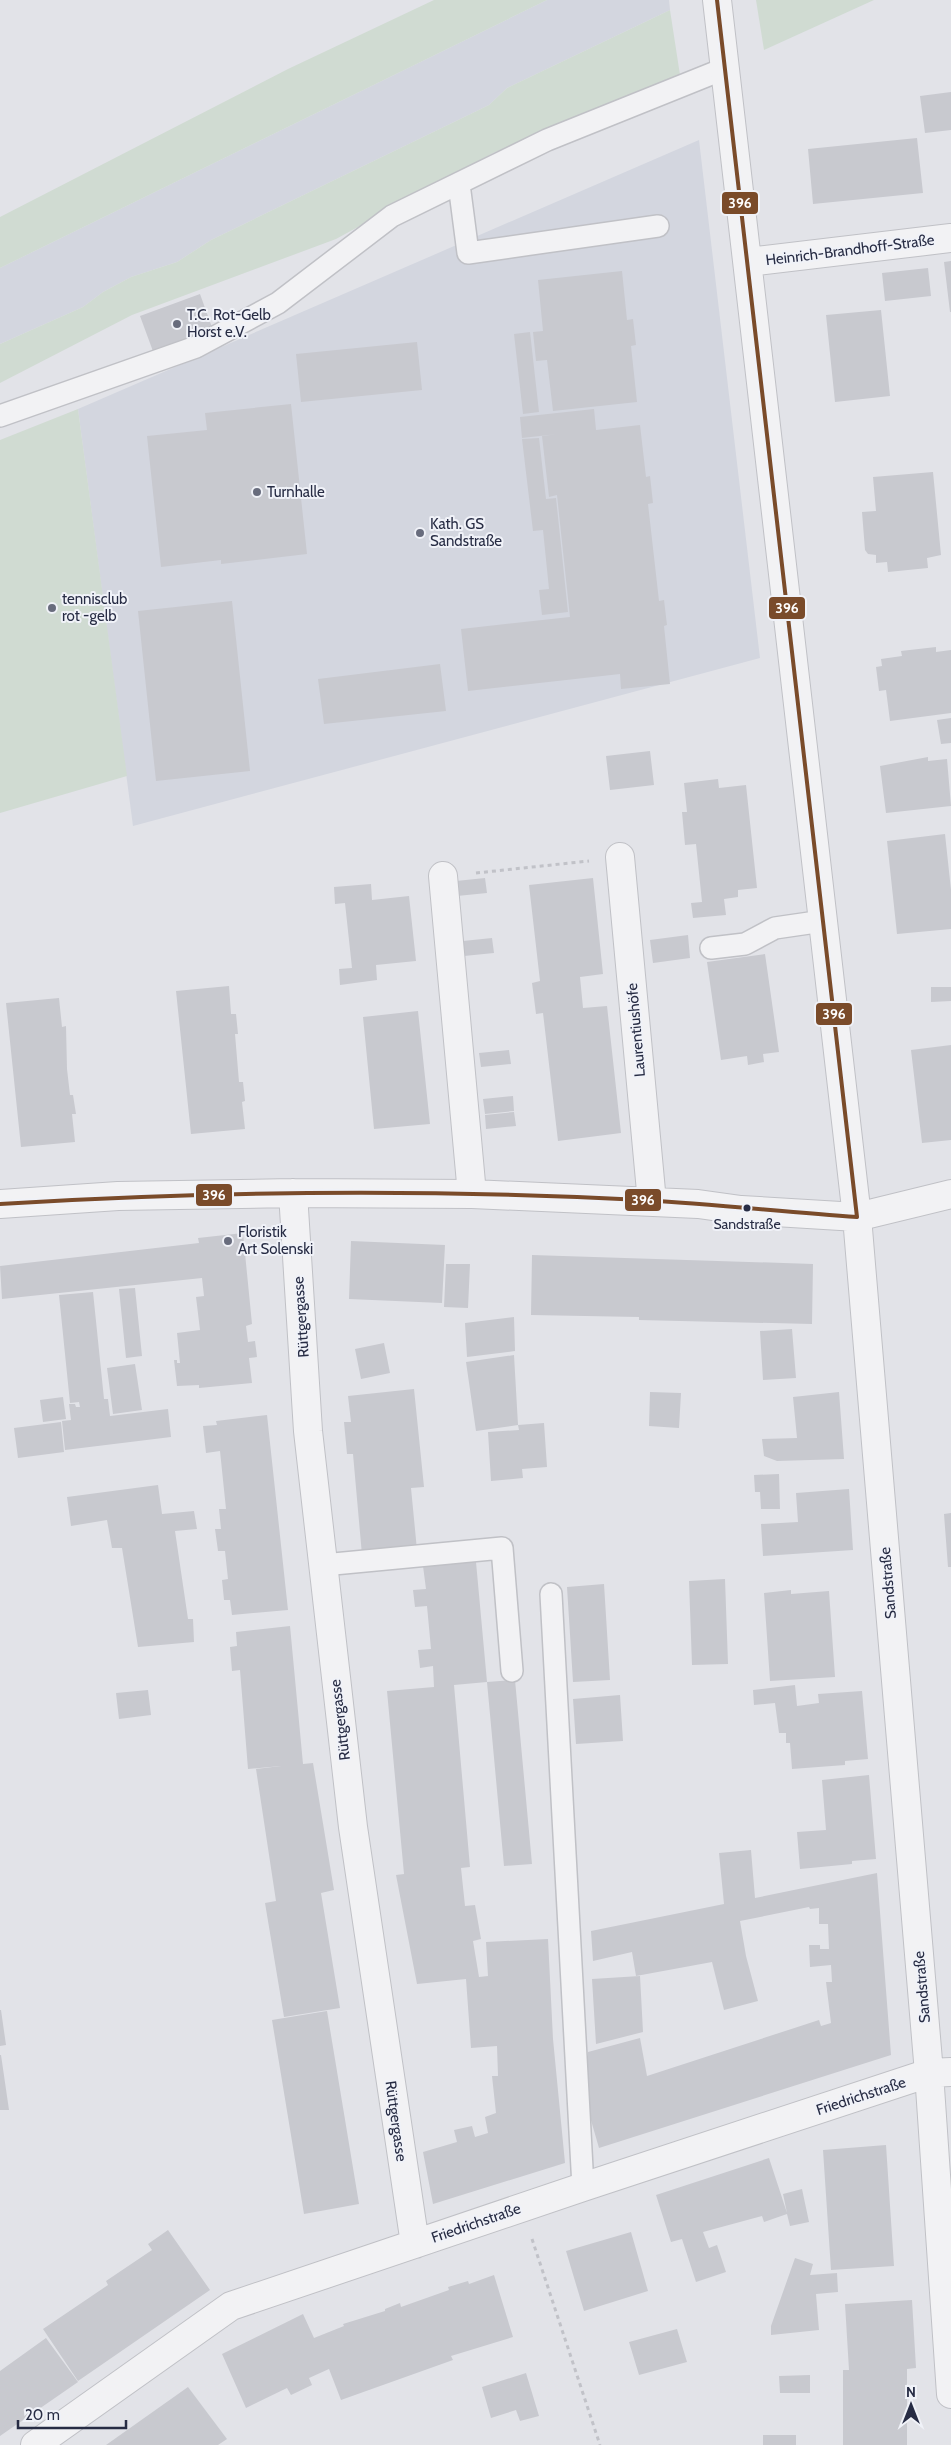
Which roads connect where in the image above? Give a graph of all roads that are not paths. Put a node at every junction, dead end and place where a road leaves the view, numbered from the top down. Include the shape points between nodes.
1 (717, 0) edge
2 (726, 68) junction
3 (459, 184) junction
4 (658, 226) dead end
5 (951, 238) edge
6 (748, 262) junction
7 (0, 416) edge
8 (620, 858) road end
9 (443, 876) road end
10 (823, 921) junction
11 (711, 948) dead end
12 (293, 1193) junction
13 (472, 1194) junction
14 (951, 1194) edge
15 (652, 1202) junction
16 (0, 1204) edge
17 (857, 1217) junction
18 (323, 1564) junction
19 (551, 1594) dead end
20 (512, 1671) dead end
21 (940, 2073) edge
22 (583, 2187) junction
23 (415, 2244) junction
24 (951, 2394) edge
25 (35, 2445) edge

1 - 2 street, Sandstraße
2 - 3 lane via 547,140
2 - 6 street, Sandstraße
3 - 4 lane via 468,254
3 - 7 lane via 392,216 278,303 196,347
5 - 6 street, Heinrich-Brandhoff-Straße
6 - 10 street, Sandstraße
8 - 15 street, Laurentiushöfe
9 - 13 street
10 - 11 lane via 775,928 745,944
10 - 17 street, Sandstraße
12 - 13 street
12 - 16 street via 118,1196
12 - 18 street, Rüttgergasse via 308,1431
13 - 15 street
14 - 17 street
15 - 17 street
17 - 21 street, Sandstraße
18 - 20 lane via 502,1548
18 - 23 street, Rüttgergasse via 353,1827
19 - 22 lane
21 - 22 street, Friedrichstraße
21 - 24 street, Sandstraße
22 - 23 street, Friedrichstraße
23 - 25 street, Friedrichstraße via 231,2306

